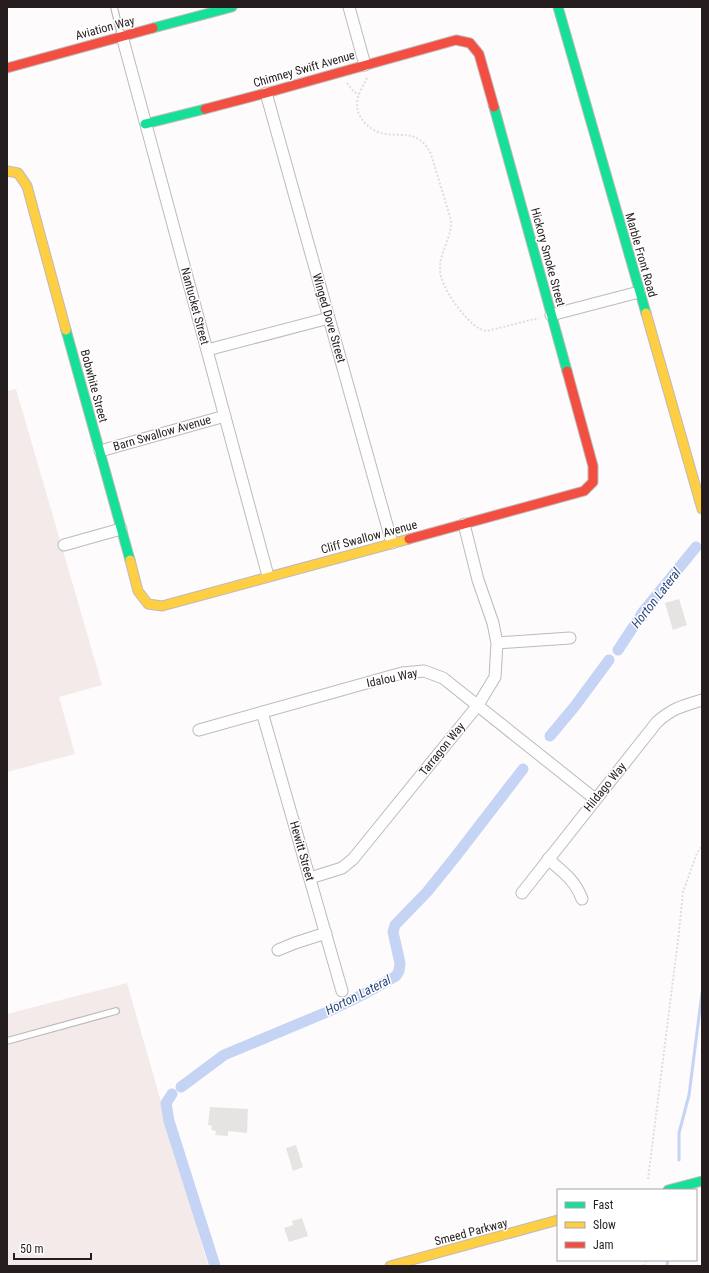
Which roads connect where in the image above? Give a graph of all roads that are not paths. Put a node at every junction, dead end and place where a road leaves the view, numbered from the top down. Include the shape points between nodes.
1 (114, 7) edge
2 (232, 7) edge
3 (349, 7) edge
4 (558, 7) edge
5 (122, 36) junction
6 (470, 43) joint
7 (365, 64) junction
8 (7, 68) edge
9 (266, 92) junction
10 (145, 124) junction
11 (7, 171) edge
12 (639, 292) junction
13 (547, 316) junction
14 (329, 318) junction
15 (207, 350) junction
16 (225, 416) junction
17 (100, 451) junction
18 (593, 482) joint
19 (702, 509) edge
20 (464, 524) junction
21 (121, 529) junction
22 (392, 543) junction
23 (64, 545) dead end
24 (268, 576) junction
25 (148, 604) joint
26 (570, 638) dead end
27 (497, 643) junction
28 (702, 700) edge
29 (478, 705) junction
30 (262, 712) junction
31 (199, 730) dead end
32 (595, 799) junction
33 (548, 859) junction
34 (310, 878) junction
35 (522, 893) dead end
36 (582, 899) dead end
37 (326, 933) junction
38 (278, 950) dead end
39 (342, 991) dead end
40 (116, 1012) dead end
41 (7, 1041) edge
42 (702, 1181) edge
43 (672, 1189) edge
44 (557, 1220) edge
45 (390, 1266) edge

1 - 5 lane
2 - 5 street, Aviation Way
3 - 7 street
4 - 12 street, Marble Front Road
5 - 8 street, Aviation Way
5 - 10 street, Nantucket Street
6 - 7 street, Chimney Swift Avenue via 456,40
6 - 13 street, Hickory Smoke Street via 479,54
7 - 9 street, Chimney Swift Avenue
9 - 10 street, Chimney Swift Avenue
9 - 14 street, Winged Dove Street
10 - 15 street, Nantucket Street
11 - 17 street, Bobwhite Street via 18,173 27,186
12 - 13 street
12 - 19 street, Marble Front Road
13 - 18 street, Hickory Smoke Street via 593,466
14 - 15 street
14 - 22 street, Winged Dove Street
15 - 16 street, Nantucket Street
16 - 17 street, Barn Swallow Avenue
16 - 24 street, Nantucket Street
17 - 21 street, Bobwhite Street
18 - 20 street, Cliff Swallow Avenue via 584,491
20 - 22 street, Cliff Swallow Avenue
20 - 27 street, Tarragon Way
21 - 23 street
21 - 25 street, Bobwhite Street via 138,591
22 - 24 street, Cliff Swallow Avenue
24 - 25 street, Cliff Swallow Avenue via 162,606
26 - 27 street
27 - 29 street, Tarragon Way via 495,676
28 - 32 street, Hildago Way via 679,706 657,722
29 - 30 street, Idalou Way via 443,678 424,671 402,673
29 - 32 street, Idalou Way
29 - 34 street, Tarragon Way via 354,859 342,868
30 - 31 street, Idalou Way
30 - 34 street, Hewitt Street
32 - 33 street, Hildago Way
33 - 35 street, Hildago Way
33 - 36 street via 570,878
34 - 37 street, Hewitt Street
37 - 38 street
37 - 39 street, Hewitt Street
40 - 41 lane
42 - 43 street
44 - 45 street, Smeed Parkway

